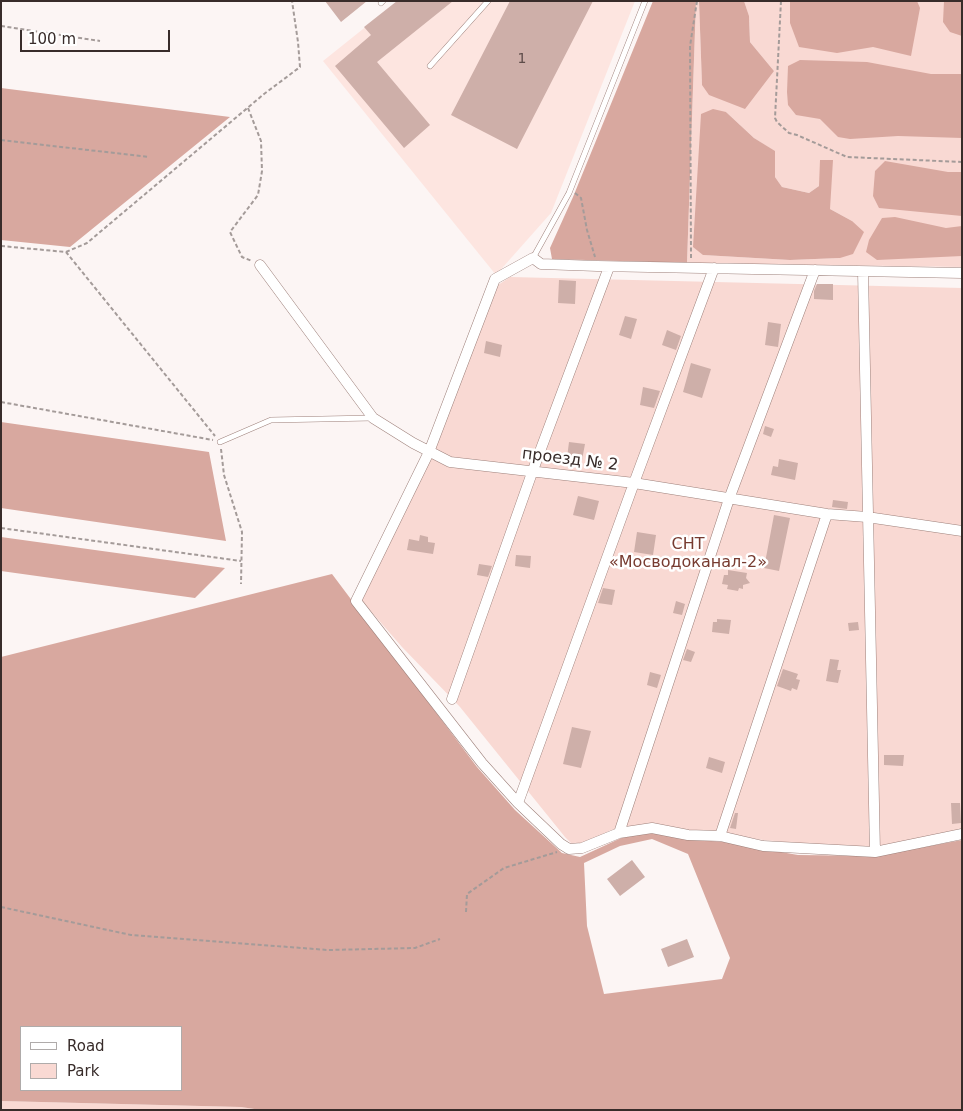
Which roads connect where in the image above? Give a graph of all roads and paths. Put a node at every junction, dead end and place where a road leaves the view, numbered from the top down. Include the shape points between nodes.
1 (292, 1) edge
2 (488, 1) edge
3 (645, 1) edge
4 (696, 1) edge
5 (781, 1) edge
6 (1, 26) edge
7 (100, 40) dead end
8 (430, 66) dead end
9 (248, 108) junction
10 (1, 140) edge
11 (149, 158) dead end
12 (962, 162) edge
13 (571, 189) junction
14 (1, 246) edge
15 (66, 252) junction
16 (533, 258) junction
17 (260, 265) joint
18 (597, 266) junction
19 (609, 267) junction
20 (691, 268) junction
21 (714, 268) junction
22 (815, 270) junction
23 (863, 272) junction
24 (962, 273) edge
25 (1, 402) edge
26 (373, 418) junction
27 (220, 442) junction
28 (429, 452) junction
29 (533, 470) junction
30 (634, 483) junction
31 (728, 499) junction
32 (827, 514) junction
33 (867, 517) junction
34 (1, 528) edge
35 (962, 531) edge
36 (241, 561) junction
37 (241, 584) dead end
38 (452, 699) dead end
39 (518, 803) junction
40 (619, 833) junction
41 (962, 834) edge
42 (720, 836) junction
43 (569, 849) junction
44 (875, 852) junction
45 (1, 907) edge
46 (466, 912) dead end
47 (440, 939) dead end

1 - 9 path via 300,67
2 - 8 lane
3 - 13 lane
4 - 20 path via 690,46
5 - 12 path via 775,118 789,133 847,156
6 - 7 path
9 - 15 path via 87,243
9 - 17 path via 262,141 262,171 258,195 230,232 242,256
10 - 11 path
13 - 16 lane
13 - 18 path via 581,198
14 - 15 path
15 - 27 path
16 - 18 street via 541,264
16 - 28 street via 495,279
17 - 26 street, проезд № 2
18 - 19 street
19 - 20 street
19 - 29 street
20 - 21 street
21 - 22 street
21 - 30 street
22 - 23 street
22 - 31 street
23 - 24 street
23 - 33 street
25 - 27 path
26 - 27 lane via 271,420
26 - 28 street, проезд № 2
27 - 36 path via 224,475 242,532
28 - 29 street, проезд № 2 via 450,462
28 - 39 street via 356,601 482,764
29 - 30 street, проезд № 2
29 - 38 street
30 - 31 street, проезд № 2
30 - 39 street
31 - 32 street, проезд № 2
31 - 40 street
32 - 33 street, проезд № 2
32 - 42 street
33 - 35 street, проезд № 2
33 - 44 street
34 - 36 path
36 - 37 path
39 - 43 street
40 - 42 street via 652,828 688,836
40 - 43 street via 582,848
41 - 44 street
42 - 44 street via 763,846
43 - 46 path via 504,868 467,894
45 - 47 path via 131,935 328,950 415,948

